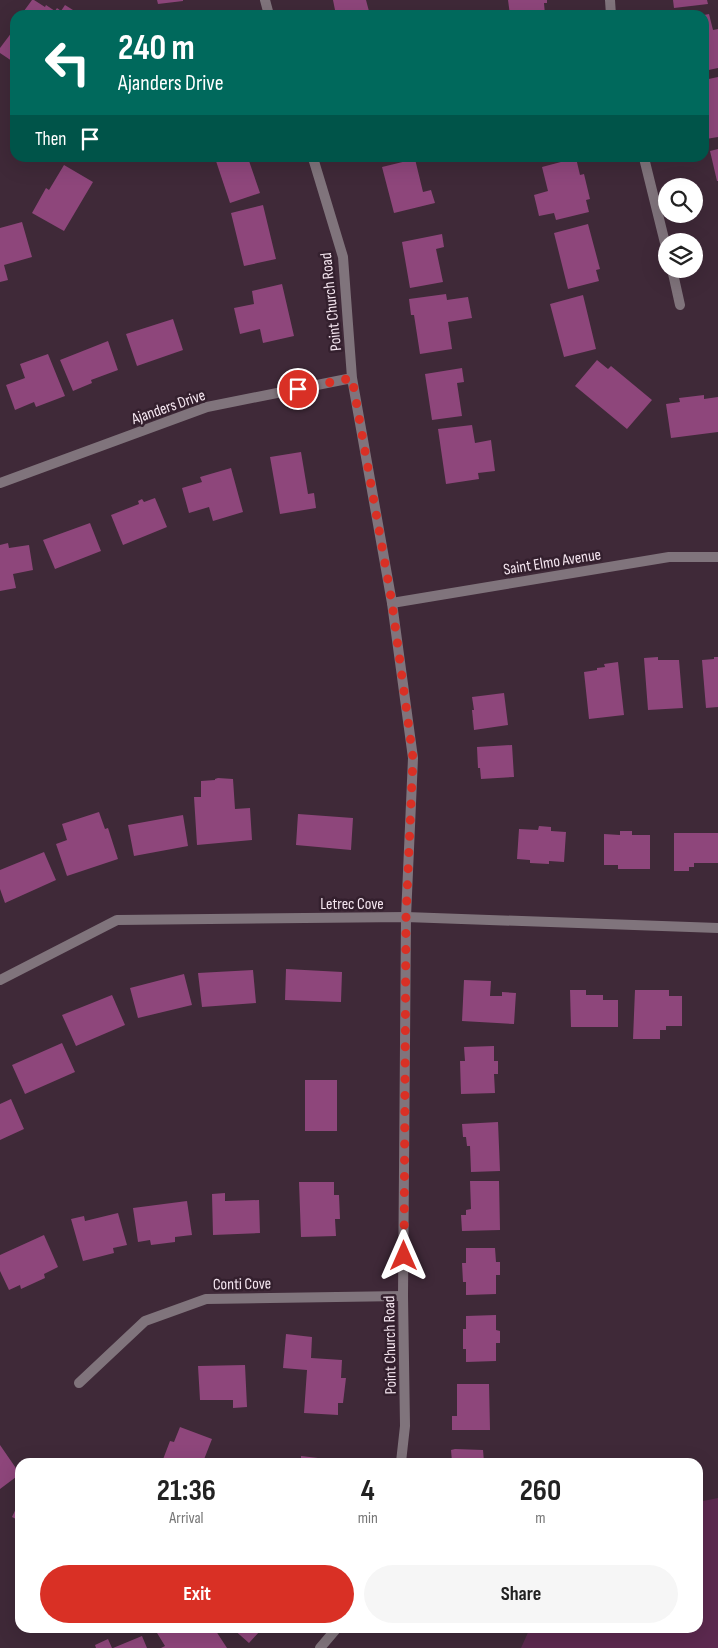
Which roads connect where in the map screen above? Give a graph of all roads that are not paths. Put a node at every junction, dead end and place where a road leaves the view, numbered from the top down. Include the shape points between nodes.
1 (314, 162) edge
2 (645, 162) edge
3 (663, 233) edge
4 (674, 278) edge
5 (680, 305) dead end
6 (352, 378) junction
7 (0, 483) edge
8 (718, 557) edge
9 (392, 603) junction
10 (406, 917) junction
11 (718, 928) edge
12 (0, 980) edge
13 (403, 1296) junction
14 (79, 1383) dead end
15 (401, 1458) edge
16 (333, 1633) edge
17 (320, 1648) edge

1 - 6 street, Point Church Road via 343,257
2 - 3 street
4 - 5 street
6 - 7 street, Ajanders Drive via 207,407
6 - 9 street, Point Church Road
8 - 9 street, Saint Elmo Avenue via 669,558
9 - 10 street, Point Church Road via 413,758
10 - 11 street, Letrec Cove
10 - 12 street, Letrec Cove via 118,920
10 - 13 street, Point Church Road
13 - 14 street, Conti Cove via 206,1299 145,1321
13 - 15 street, Point Church Road via 405,1426
16 - 17 street

